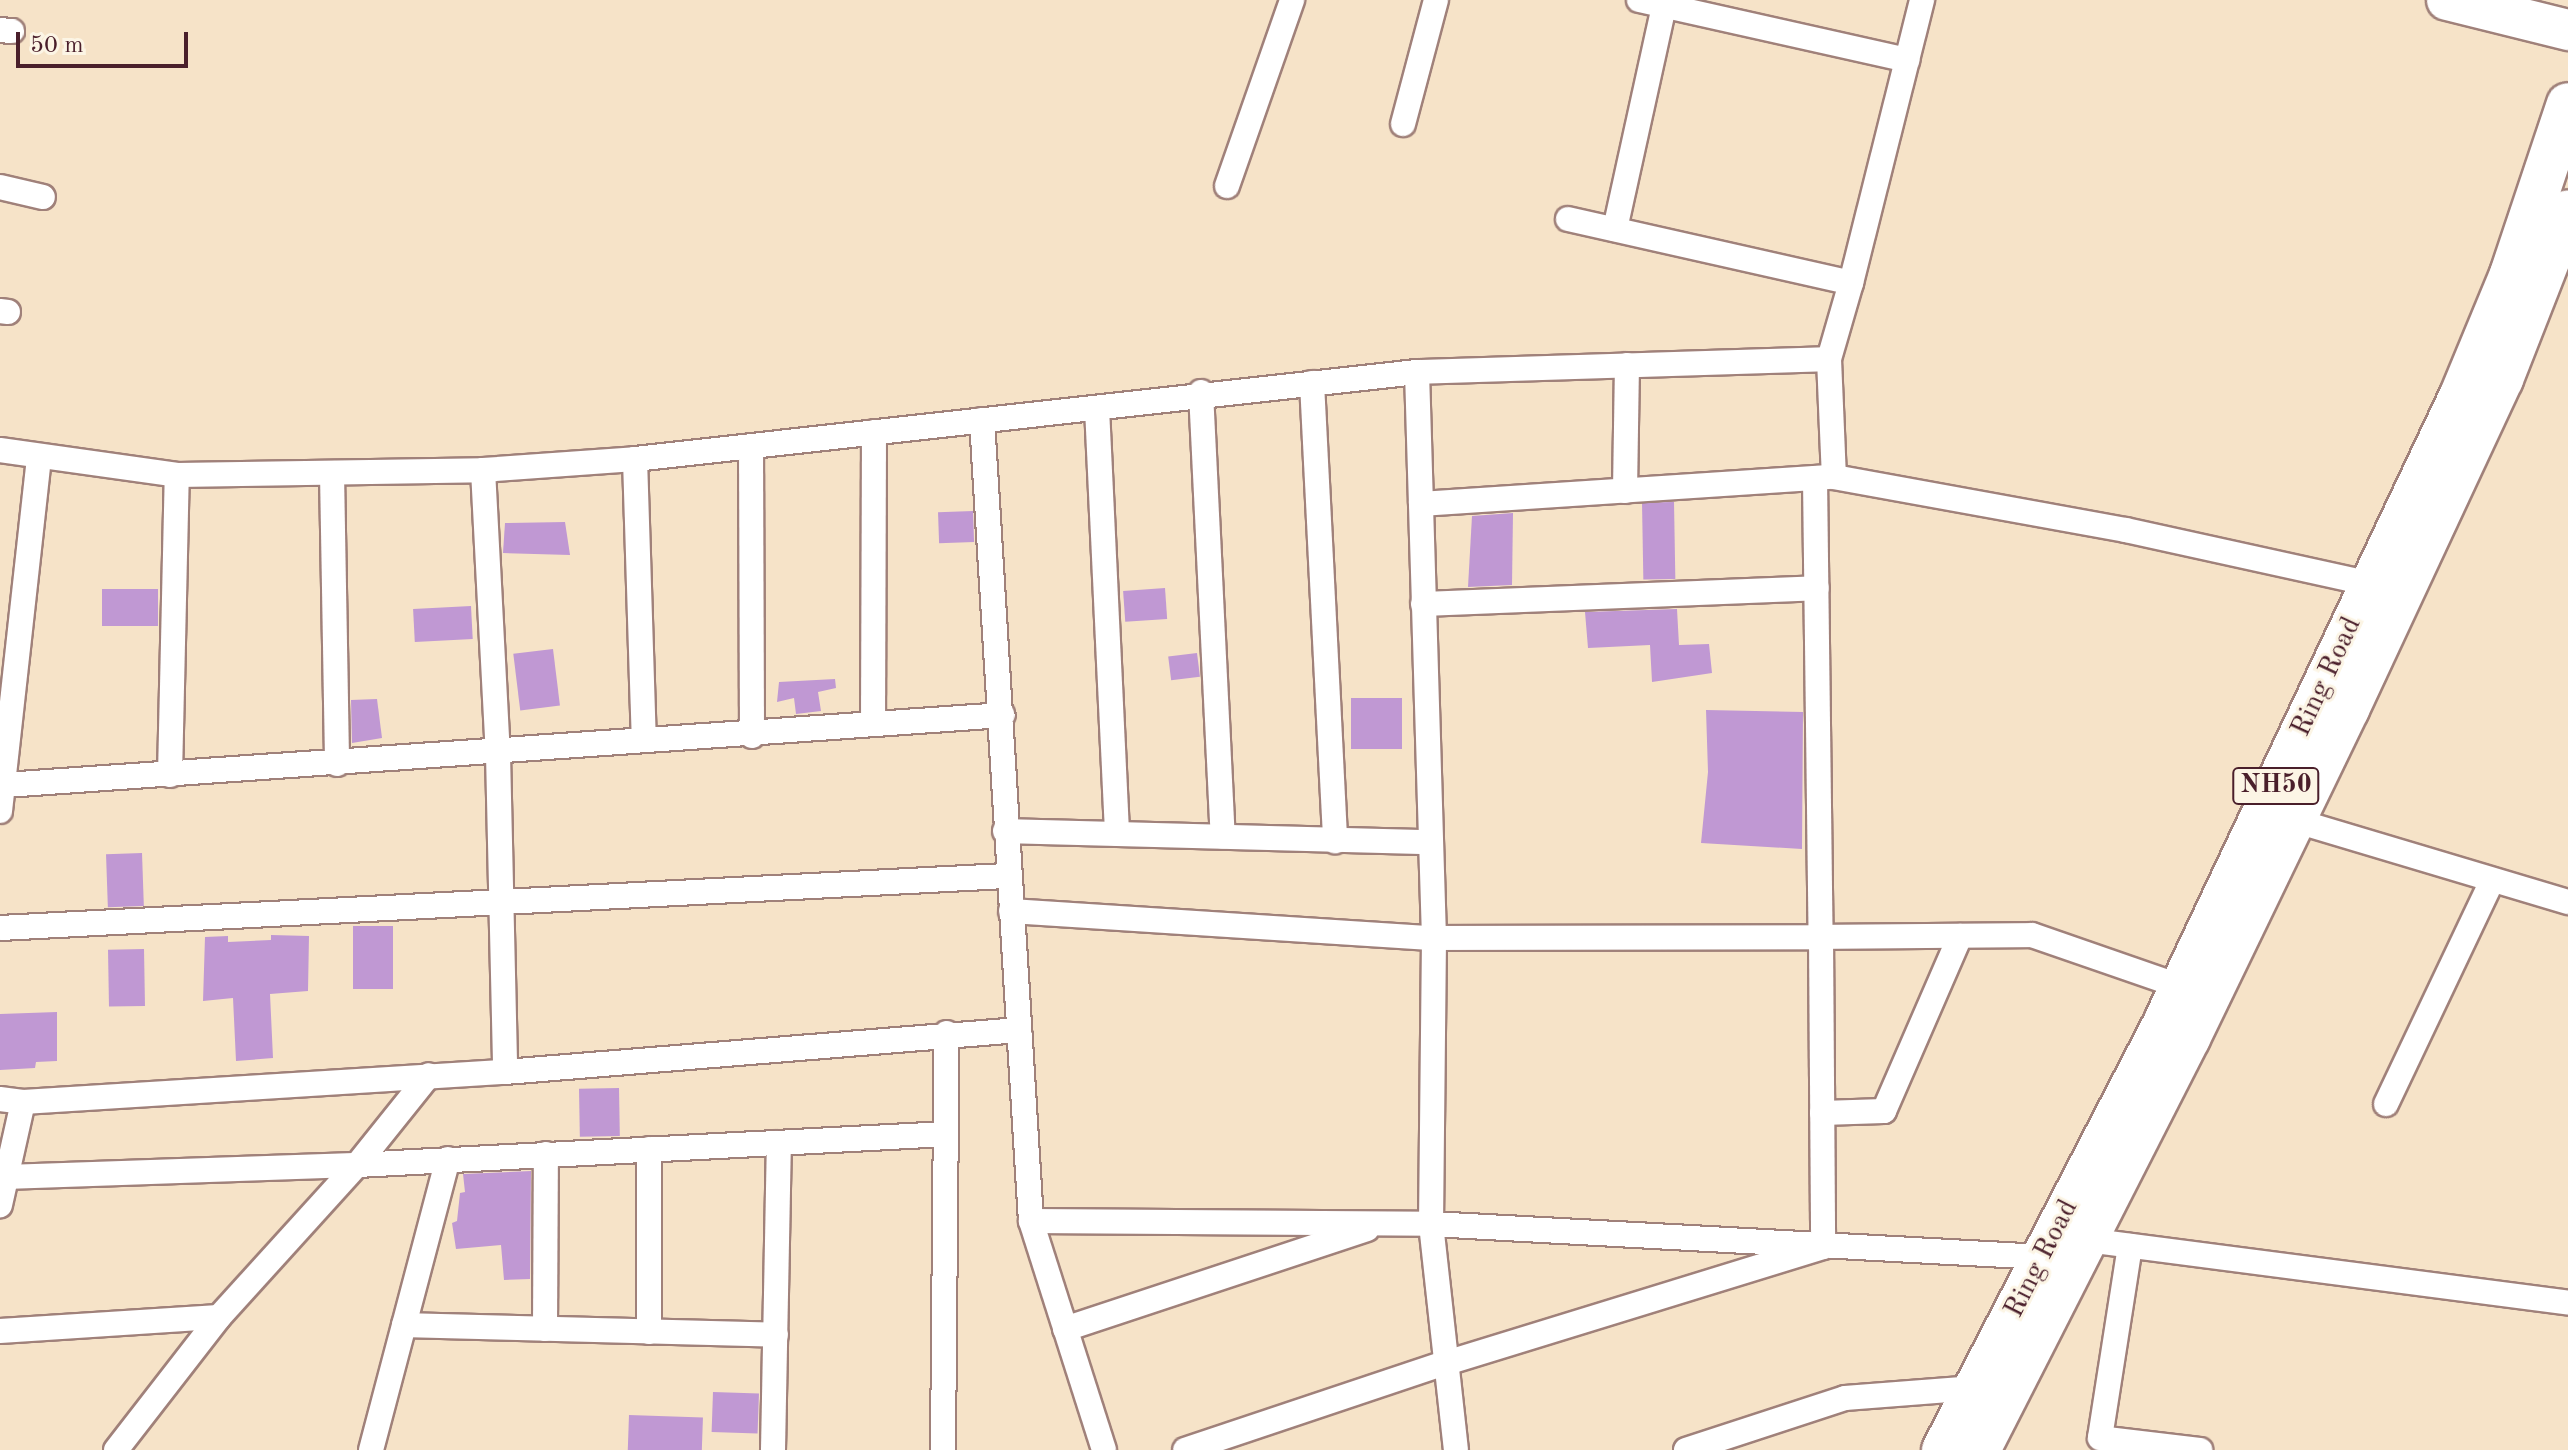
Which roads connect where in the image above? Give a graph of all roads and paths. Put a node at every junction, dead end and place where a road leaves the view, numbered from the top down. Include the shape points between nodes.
1 (1292, 0) edge
2 (1436, 0) edge
3 (1639, 0) edge
4 (1922, 0) edge
5 (2447, 0) edge
6 (1664, 6) junction
7 (2568, 30) edge
8 (1907, 60) junction
9 (2568, 104) edge
10 (1403, 124) dead end
11 (1227, 186) dead end
12 (0, 187) edge
13 (43, 197) dead end
14 (2568, 211) edge
15 (1568, 219) dead end
16 (1615, 229) junction
17 (1851, 283) junction
18 (1829, 359) junction
19 (1627, 365) junction
20 (1417, 372) junction
21 (1312, 383) junction
22 (1201, 392) junction
23 (1097, 408) junction
24 (982, 420) junction
25 (874, 432) junction
26 (751, 446) junction
27 (0, 450) edge
28 (39, 458) junction
29 (635, 459) junction
30 (483, 470) junction
31 (332, 473) junction
32 (177, 475) junction
33 (1825, 478) junction
34 (1625, 491) junction
35 (1421, 504) junction
36 (2372, 584) junction
37 (1817, 588) junction
38 (1423, 604) junction
39 (1003, 715) junction
40 (873, 722) junction
41 (752, 736) junction
42 (644, 738) junction
43 (498, 754) junction
44 (337, 764) junction
45 (170, 775) junction
46 (5, 785) junction
47 (0, 811) edge
48 (2293, 820) junction
49 (1005, 831) junction
50 (1117, 834) junction
51 (1223, 836) junction
52 (1335, 841) junction
53 (1428, 842) junction
54 (1006, 876) junction
55 (2492, 881) junction
56 (2568, 902) edge
57 (502, 905) junction
58 (1011, 911) junction
59 (0, 928) edge
60 (1960, 936) junction
61 (1821, 937) junction
62 (1434, 938) junction
63 (2179, 986) junction
64 (1019, 1030) junction
65 (947, 1033) junction
66 (505, 1072) junction
67 (429, 1075) junction
68 (12, 1100) edge
69 (2386, 1104) dead end
70 (1822, 1113) junction
71 (946, 1134) junction
72 (779, 1143) junction
73 (649, 1149) junction
74 (546, 1154) junction
75 (448, 1159) junction
76 (357, 1165) junction
77 (8, 1177) junction
78 (0, 1205) edge
79 (1031, 1221) junction
80 (1385, 1223) junction
81 (1431, 1224) junction
82 (2086, 1240) junction
83 (2130, 1246) junction
84 (1823, 1247) junction
85 (2042, 1257) junction
86 (2568, 1303) edge
87 (219, 1317) junction
88 (404, 1325) junction
89 (545, 1329) junction
90 (1065, 1329) junction
91 (0, 1331) edge
92 (649, 1332) junction
93 (776, 1335) junction
94 (1445, 1363) junction
95 (1975, 1388) junction
96 (2098, 1444) edge
97 (116, 1450) edge
98 (371, 1450) edge
99 (773, 1450) edge
100 (943, 1450) edge
101 (1104, 1450) edge
102 (1185, 1450) edge
103 (1456, 1450) edge
104 (1686, 1450) edge
105 (1943, 1450) edge
106 (1979, 1450) edge
107 (2200, 1450) edge

1 - 11 street
2 - 10 street
3 - 6 street
4 - 8 street
5 - 7 main road
6 - 8 street
6 - 16 street
8 - 17 street
9 - 36 highway, Ring Road / NH50 via 2511,274
12 - 13 street
14 - 48 highway, Ring Road / NH50 via 2502,379
15 - 16 street
16 - 17 street
17 - 18 street
18 - 19 street
18 - 33 street
19 - 20 street
19 - 34 street
20 - 21 street
20 - 35 street
21 - 22 street
21 - 52 street
22 - 23 street
22 - 51 street
23 - 24 street
23 - 50 street
24 - 25 street
24 - 39 street
25 - 26 street
25 - 40 street
26 - 29 street
26 - 41 street
27 - 28 street
28 - 32 street
28 - 46 street
29 - 30 street
29 - 42 street
30 - 31 street
30 - 43 street
31 - 32 street
31 - 44 street
32 - 45 street
33 - 34 street
33 - 36 street via 2126,530
33 - 37 street
34 - 35 street
35 - 38 street
36 - 63 highway, Ring Road / NH50
37 - 38 street
37 - 61 street
38 - 53 street
39 - 40 street
39 - 49 street
40 - 41 street
41 - 42 street
42 - 43 street
43 - 44 street
43 - 57 street
44 - 45 street
45 - 46 street
46 - 47 street
48 - 55 street
48 - 82 highway, Ring Road / NH50
49 - 50 street
49 - 54 street
50 - 51 street
51 - 52 street
52 - 53 street
53 - 62 street
54 - 57 street
54 - 58 street
55 - 56 street
55 - 69 street
57 - 59 street
57 - 66 street
58 - 62 street
58 - 64 street
60 - 61 street
60 - 63 street via 2032,935
60 - 70 street via 1884,1111
61 - 62 street
61 - 70 street
62 - 81 street
63 - 85 highway, Ring Road / NH50
64 - 65 street
64 - 79 street
65 - 66 street
65 - 71 street
66 - 67 street
67 - 68 street
67 - 76 street
68 - 77 street
70 - 84 street
71 - 72 street
71 - 100 street
72 - 73 street
72 - 93 street
73 - 74 street
73 - 92 street
74 - 75 street
74 - 89 street
75 - 76 street
75 - 88 street
76 - 77 street
76 - 87 street
77 - 78 street
79 - 80 street
79 - 90 street
80 - 81 street
80 - 90 street
81 - 84 street
81 - 94 street
82 - 83 street
82 - 106 highway, Ring Road / NH50
83 - 86 street
83 - 96 street
84 - 85 street
84 - 94 street
85 - 95 highway, Ring Road / NH50
87 - 91 street
87 - 97 street
88 - 89 street
88 - 98 street
89 - 92 street
90 - 101 street
92 - 93 street
93 - 99 street
94 - 102 street
94 - 103 street
95 - 104 street via 1845,1398
95 - 105 highway, Ring Road / NH50
96 - 107 street

